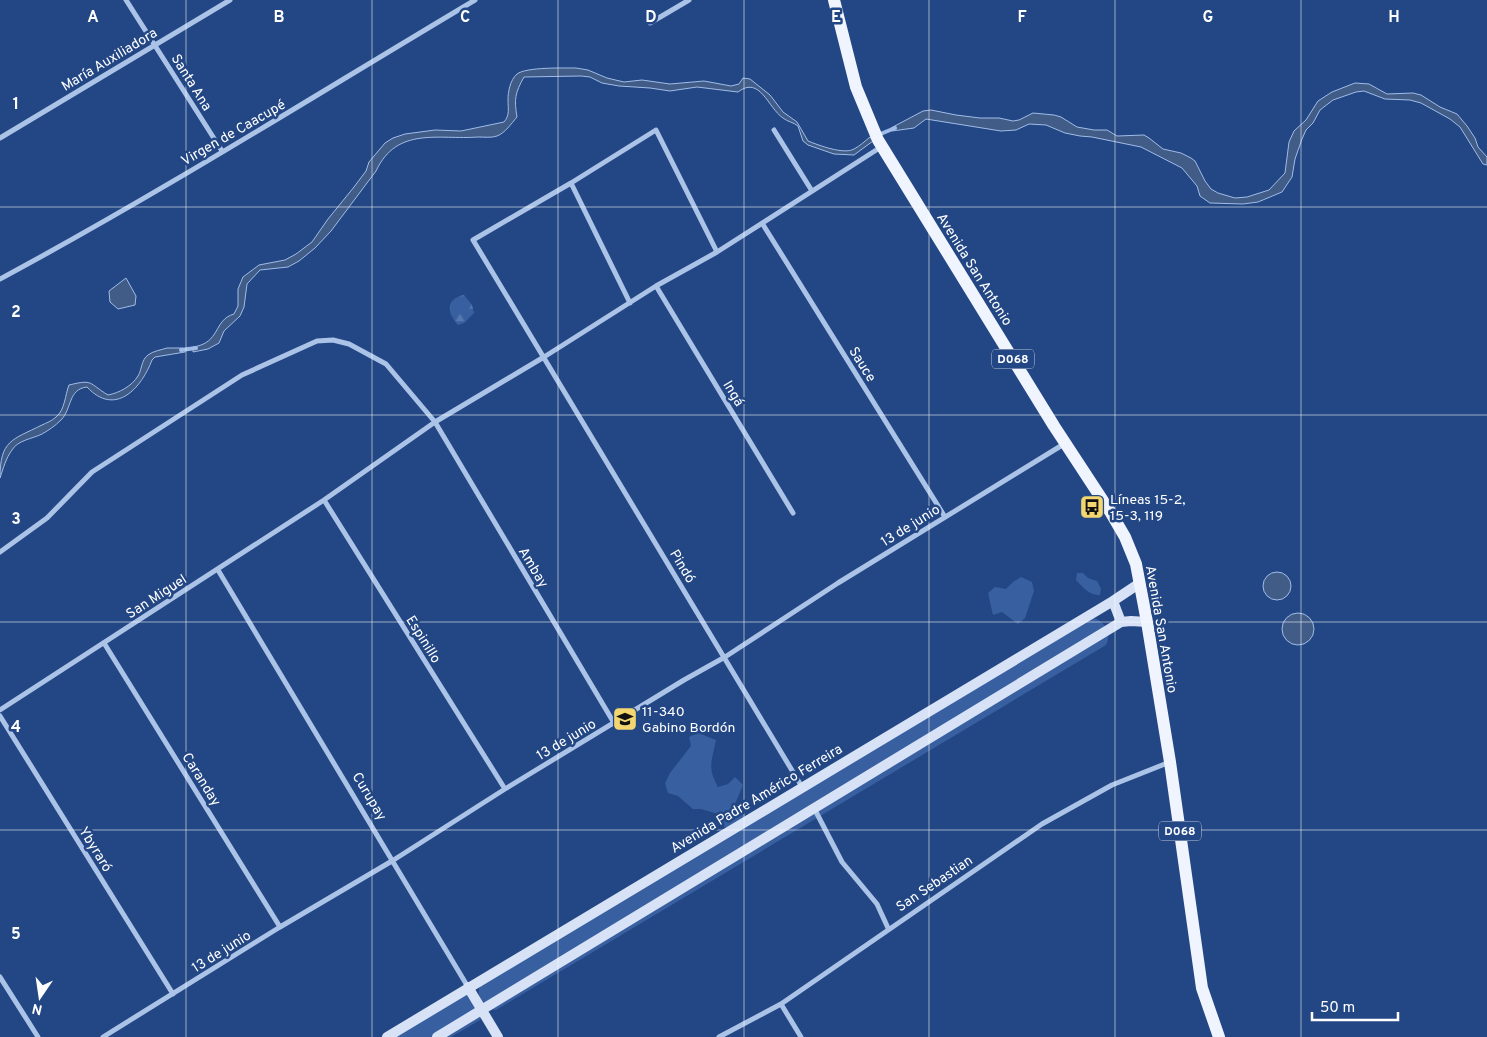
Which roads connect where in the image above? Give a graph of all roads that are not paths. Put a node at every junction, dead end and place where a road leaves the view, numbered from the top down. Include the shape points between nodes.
1 (126, 0) edge
2 (230, 0) edge
3 (460, 0) edge
4 (475, 0) edge
5 (689, 0) edge
6 (834, 0) edge
7 (463, 7) junction
8 (650, 23) dead end
9 (155, 45) junction
10 (774, 130) dead end
11 (0, 138) edge
12 (880, 143) junction
13 (222, 151) junction
14 (571, 183) junction
15 (812, 191) junction
16 (762, 223) junction
17 (716, 252) junction
18 (0, 279) edge
19 (656, 286) junction
20 (630, 303) junction
21 (544, 357) junction
22 (435, 422) junction
23 (1066, 443) junction
24 (324, 500) junction
25 (793, 513) dead end
26 (945, 517) junction
27 (0, 552) edge
28 (218, 570) junction
29 (1140, 583) junction
30 (1113, 602) junction
31 (1121, 622) junction
32 (1148, 622) junction
33 (104, 643) junction
34 (725, 657) junction
35 (0, 710) edge
36 (0, 716) edge
37 (614, 723) junction
38 (1170, 762) junction
39 (802, 787) junction
40 (505, 789) junction
41 (814, 808) junction
42 (392, 861) junction
43 (280, 927) junction
44 (888, 928) junction
45 (0, 977) edge
46 (468, 987) junction
47 (173, 994) junction
48 (781, 1004) junction
49 (482, 1010) junction
50 (38, 1037) edge
51 (103, 1037) edge
52 (387, 1037) edge
53 (437, 1037) edge
54 (498, 1037) edge
55 (719, 1037) edge
56 (801, 1037) edge
57 (1219, 1037) edge

1 - 9 street, Santa Ana
2 - 9 street, María Auxiliadora
3 - 7 street
4 - 7 street, Virgen de Caacupé
5 - 8 street
6 - 12 main road, Avenida San Antonio / D068 via 856,86
7 - 13 street, Virgen de Caacupé
9 - 11 street, María Auxiliadora
9 - 13 street, Santa Ana
10 - 15 street
12 - 15 street, San Miguel
12 - 23 main road, Avenida San Antonio / D068
13 - 18 street, Virgen de Caacupé
14 - 17 street via 656,130
14 - 20 street
14 - 21 street, Pindó via 473,240
15 - 16 street, San Miguel
16 - 17 street, San Miguel
16 - 26 street, Sauce
17 - 19 street, San Miguel
19 - 20 street, San Miguel
19 - 25 street, Ingá
20 - 21 street, San Miguel
21 - 22 street, San Miguel
21 - 34 street, Pindó
22 - 24 street, San Miguel
22 - 27 street, Ambay via 386,364 349,344 333,340 316,341 242,375 92,472 47,518
22 - 37 street, Ambay
23 - 26 street, 13 de junio
23 - 29 main road, Avenida San Antonio / D068 via 1125,537
24 - 28 street, San Miguel
24 - 40 street, Espinillo
26 - 34 street, 13 de junio
28 - 33 street, San Miguel
28 - 42 street, Curupay
29 - 30 street, Avenida Padre Américo Ferreira
29 - 32 main road, Avenida San Antonio / D068
30 - 31 street
30 - 39 street, Avenida Padre Américo Ferreira
31 - 32 street
31 - 41 street
32 - 38 main road, Avenida San Antonio / D068
33 - 35 street, San Miguel
33 - 43 street, Caranday
34 - 37 street, 13 de junio
34 - 39 street, Pindó
36 - 47 street, Ybyraró
37 - 40 street, 13 de junio
38 - 44 street, San Sebastian via 1112,785 1042,824
38 - 57 main road, Avenida San Antonio / D068 via 1202,988
39 - 46 street, Avenida Padre Américo Ferreira
40 - 42 street, 13 de junio
41 - 44 street via 842,862 877,904
41 - 49 street
42 - 43 street, 13 de junio
42 - 46 street, Curupay
43 - 47 street, 13 de junio
44 - 48 street, San Sebastian
45 - 50 street
46 - 49 street, Curupay
46 - 52 street, Avenida Padre Américo Ferreira
47 - 51 street, 13 de junio
48 - 55 street, San Sebastian
48 - 56 street
49 - 53 street
49 - 54 street, Curupay

